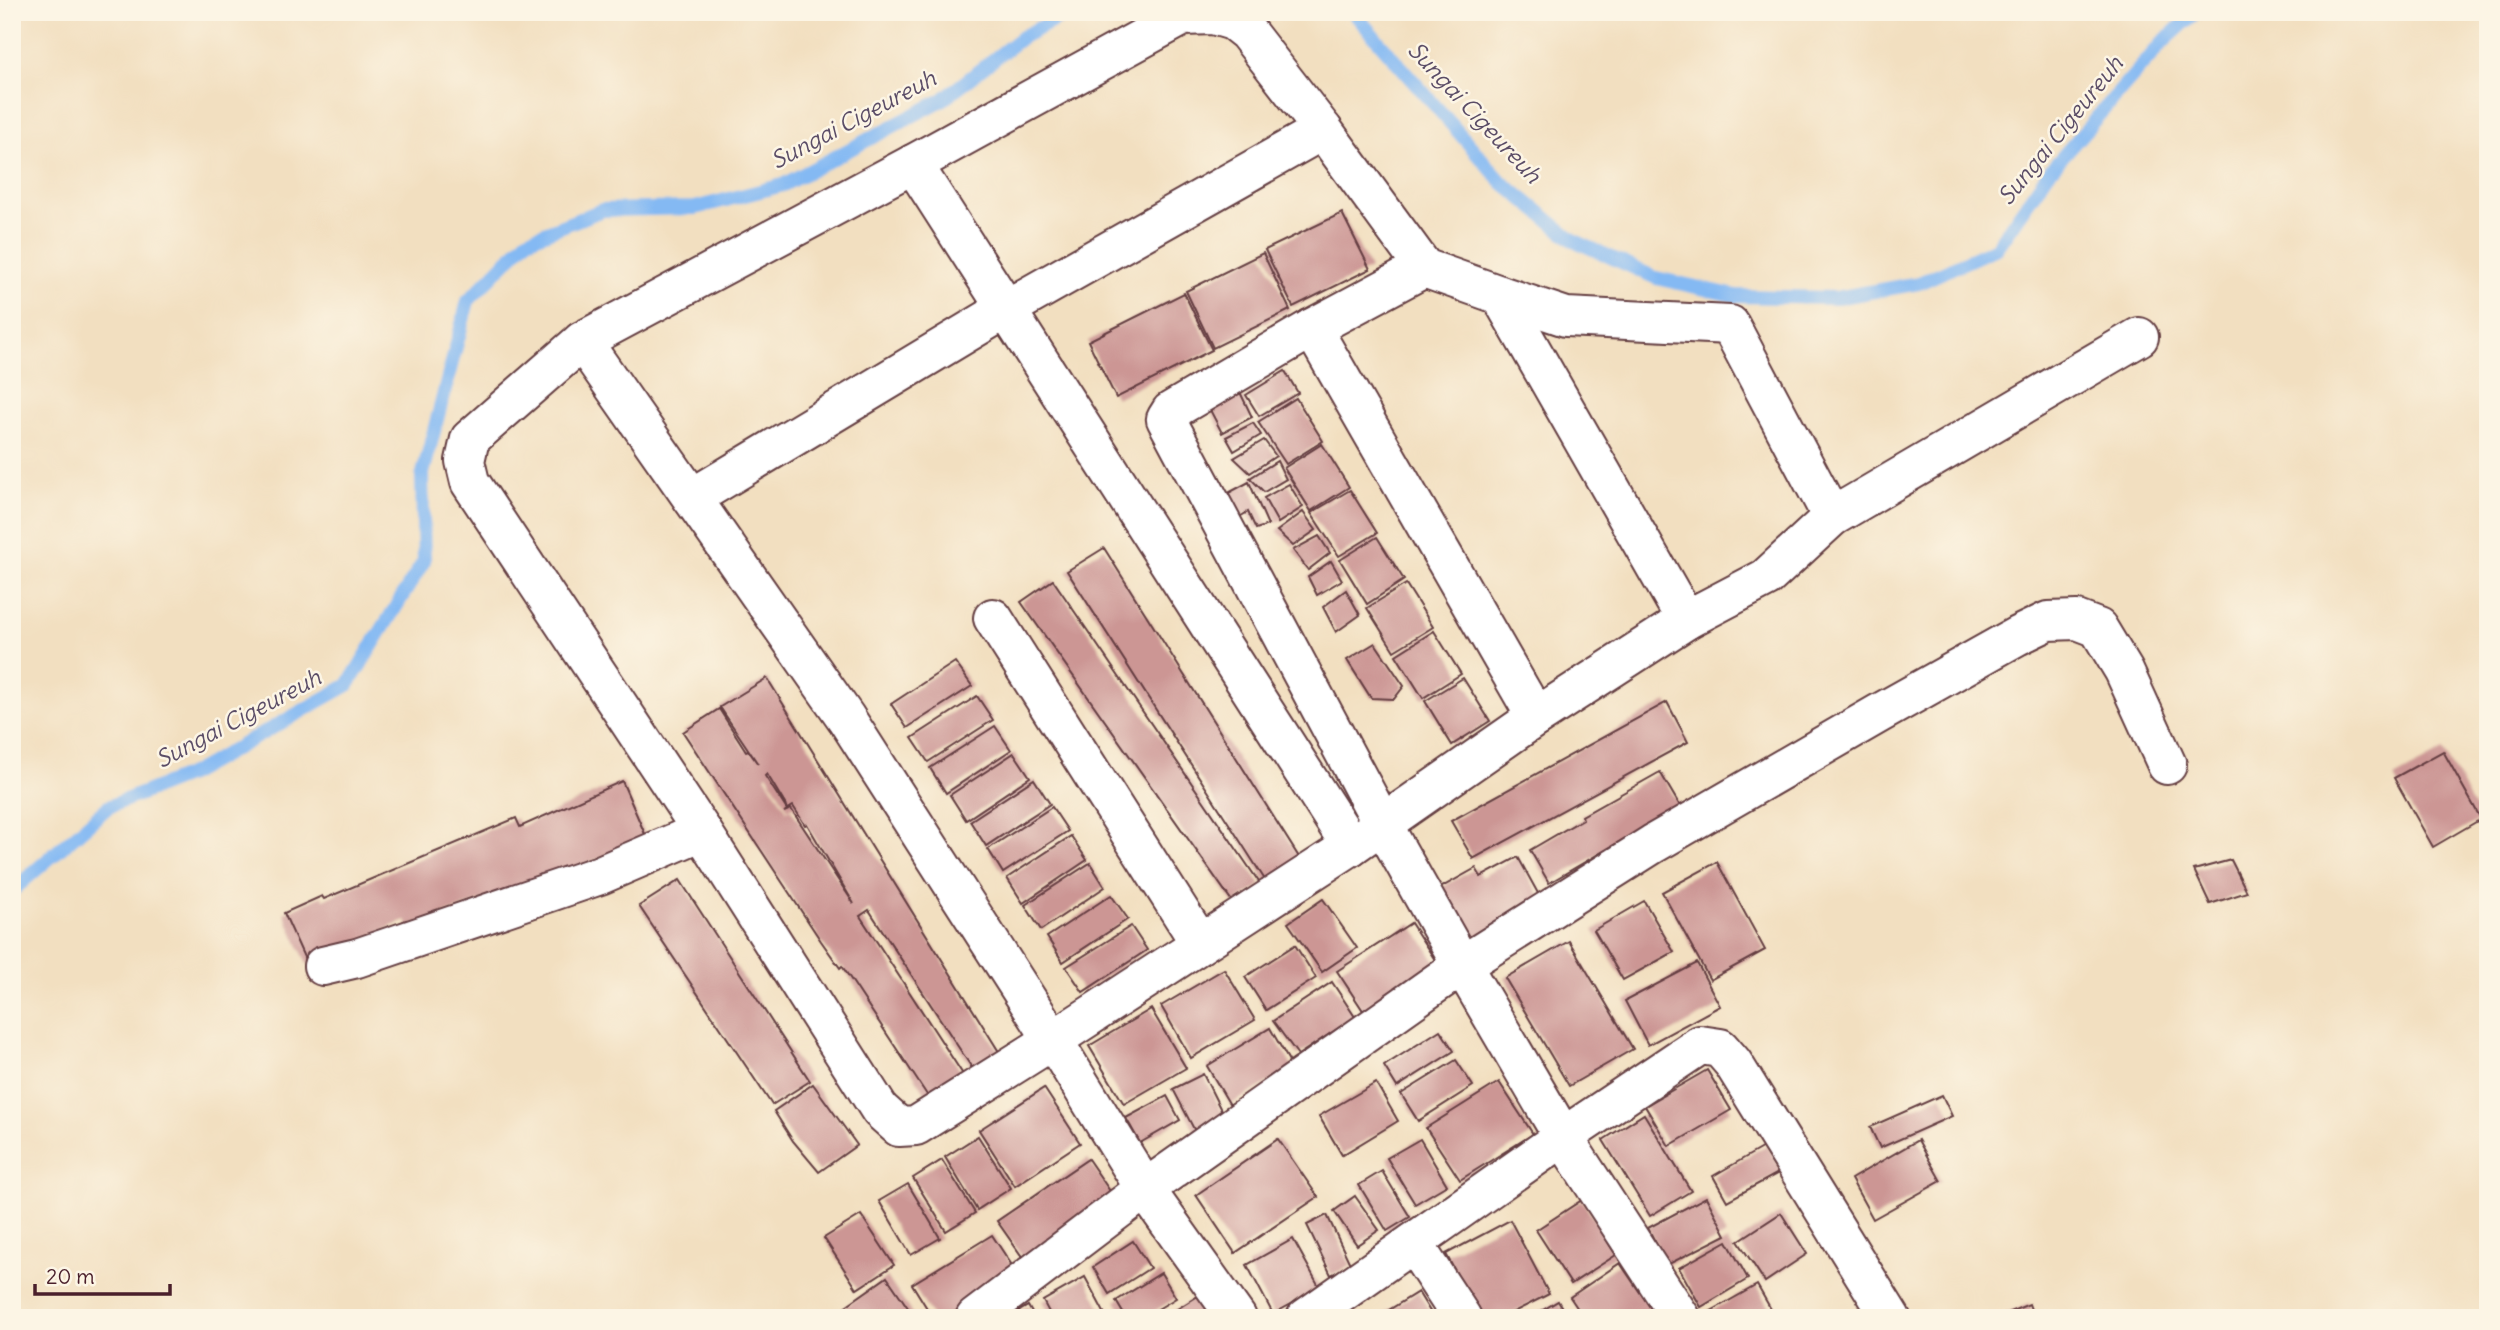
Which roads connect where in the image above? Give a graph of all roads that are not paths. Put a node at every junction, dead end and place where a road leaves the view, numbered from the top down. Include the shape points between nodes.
1 (1323, 130) junction
2 (914, 164) junction
3 (1424, 268) junction
4 (1500, 295) junction
5 (1006, 309) junction
6 (1312, 328) junction
7 (2139, 337) dead end
8 (582, 341) junction
9 (692, 498) junction
10 (1832, 517) junction
11 (993, 618) dead end
12 (1686, 620) junction
13 (1535, 717) junction
14 (2167, 765) dead end
15 (1383, 825) junction
16 (702, 831) junction
17 (1351, 846) junction
18 (1200, 943) junction
19 (323, 965) dead end
20 (1462, 965) junction
21 (1053, 1040) junction
22 (1563, 1137) junction
23 (1145, 1189) junction
24 (1413, 1243) junction
25 (975, 1318) edge
26 (1237, 1318) edge
27 (1306, 1318) edge
28 (1462, 1318) edge
29 (1681, 1318) edge
30 (1891, 1318) edge

1 - 2 street via 1247,32 1233,21 1213,15 1183,16
1 - 3 street
1 - 5 street
2 - 5 street
2 - 8 street
3 - 4 street
3 - 6 street
4 - 10 street via 1566,317 1730,325
4 - 12 street
5 - 9 street
5 - 17 street
6 - 13 street
6 - 15 street via 1171,411 1166,419
7 - 10 street
8 - 9 street
8 - 16 street via 470,439 465,461 470,482
9 - 21 street via 846,718
10 - 12 street via 1766,578
11 - 18 street
12 - 13 street
13 - 15 street
14 - 20 street via 2124,671 2098,628 2077,620 2048,621 1653,844
15 - 17 street
15 - 20 street
16 - 19 street via 600,875 357,958
16 - 21 street via 880,1110 899,1127 916,1126
17 - 18 street
18 - 21 street
20 - 22 street
20 - 23 street
21 - 23 street
22 - 24 street
22 - 29 street
22 - 30 street via 1700,1045 1720,1048
23 - 25 street
23 - 26 street
24 - 27 street
24 - 28 street

